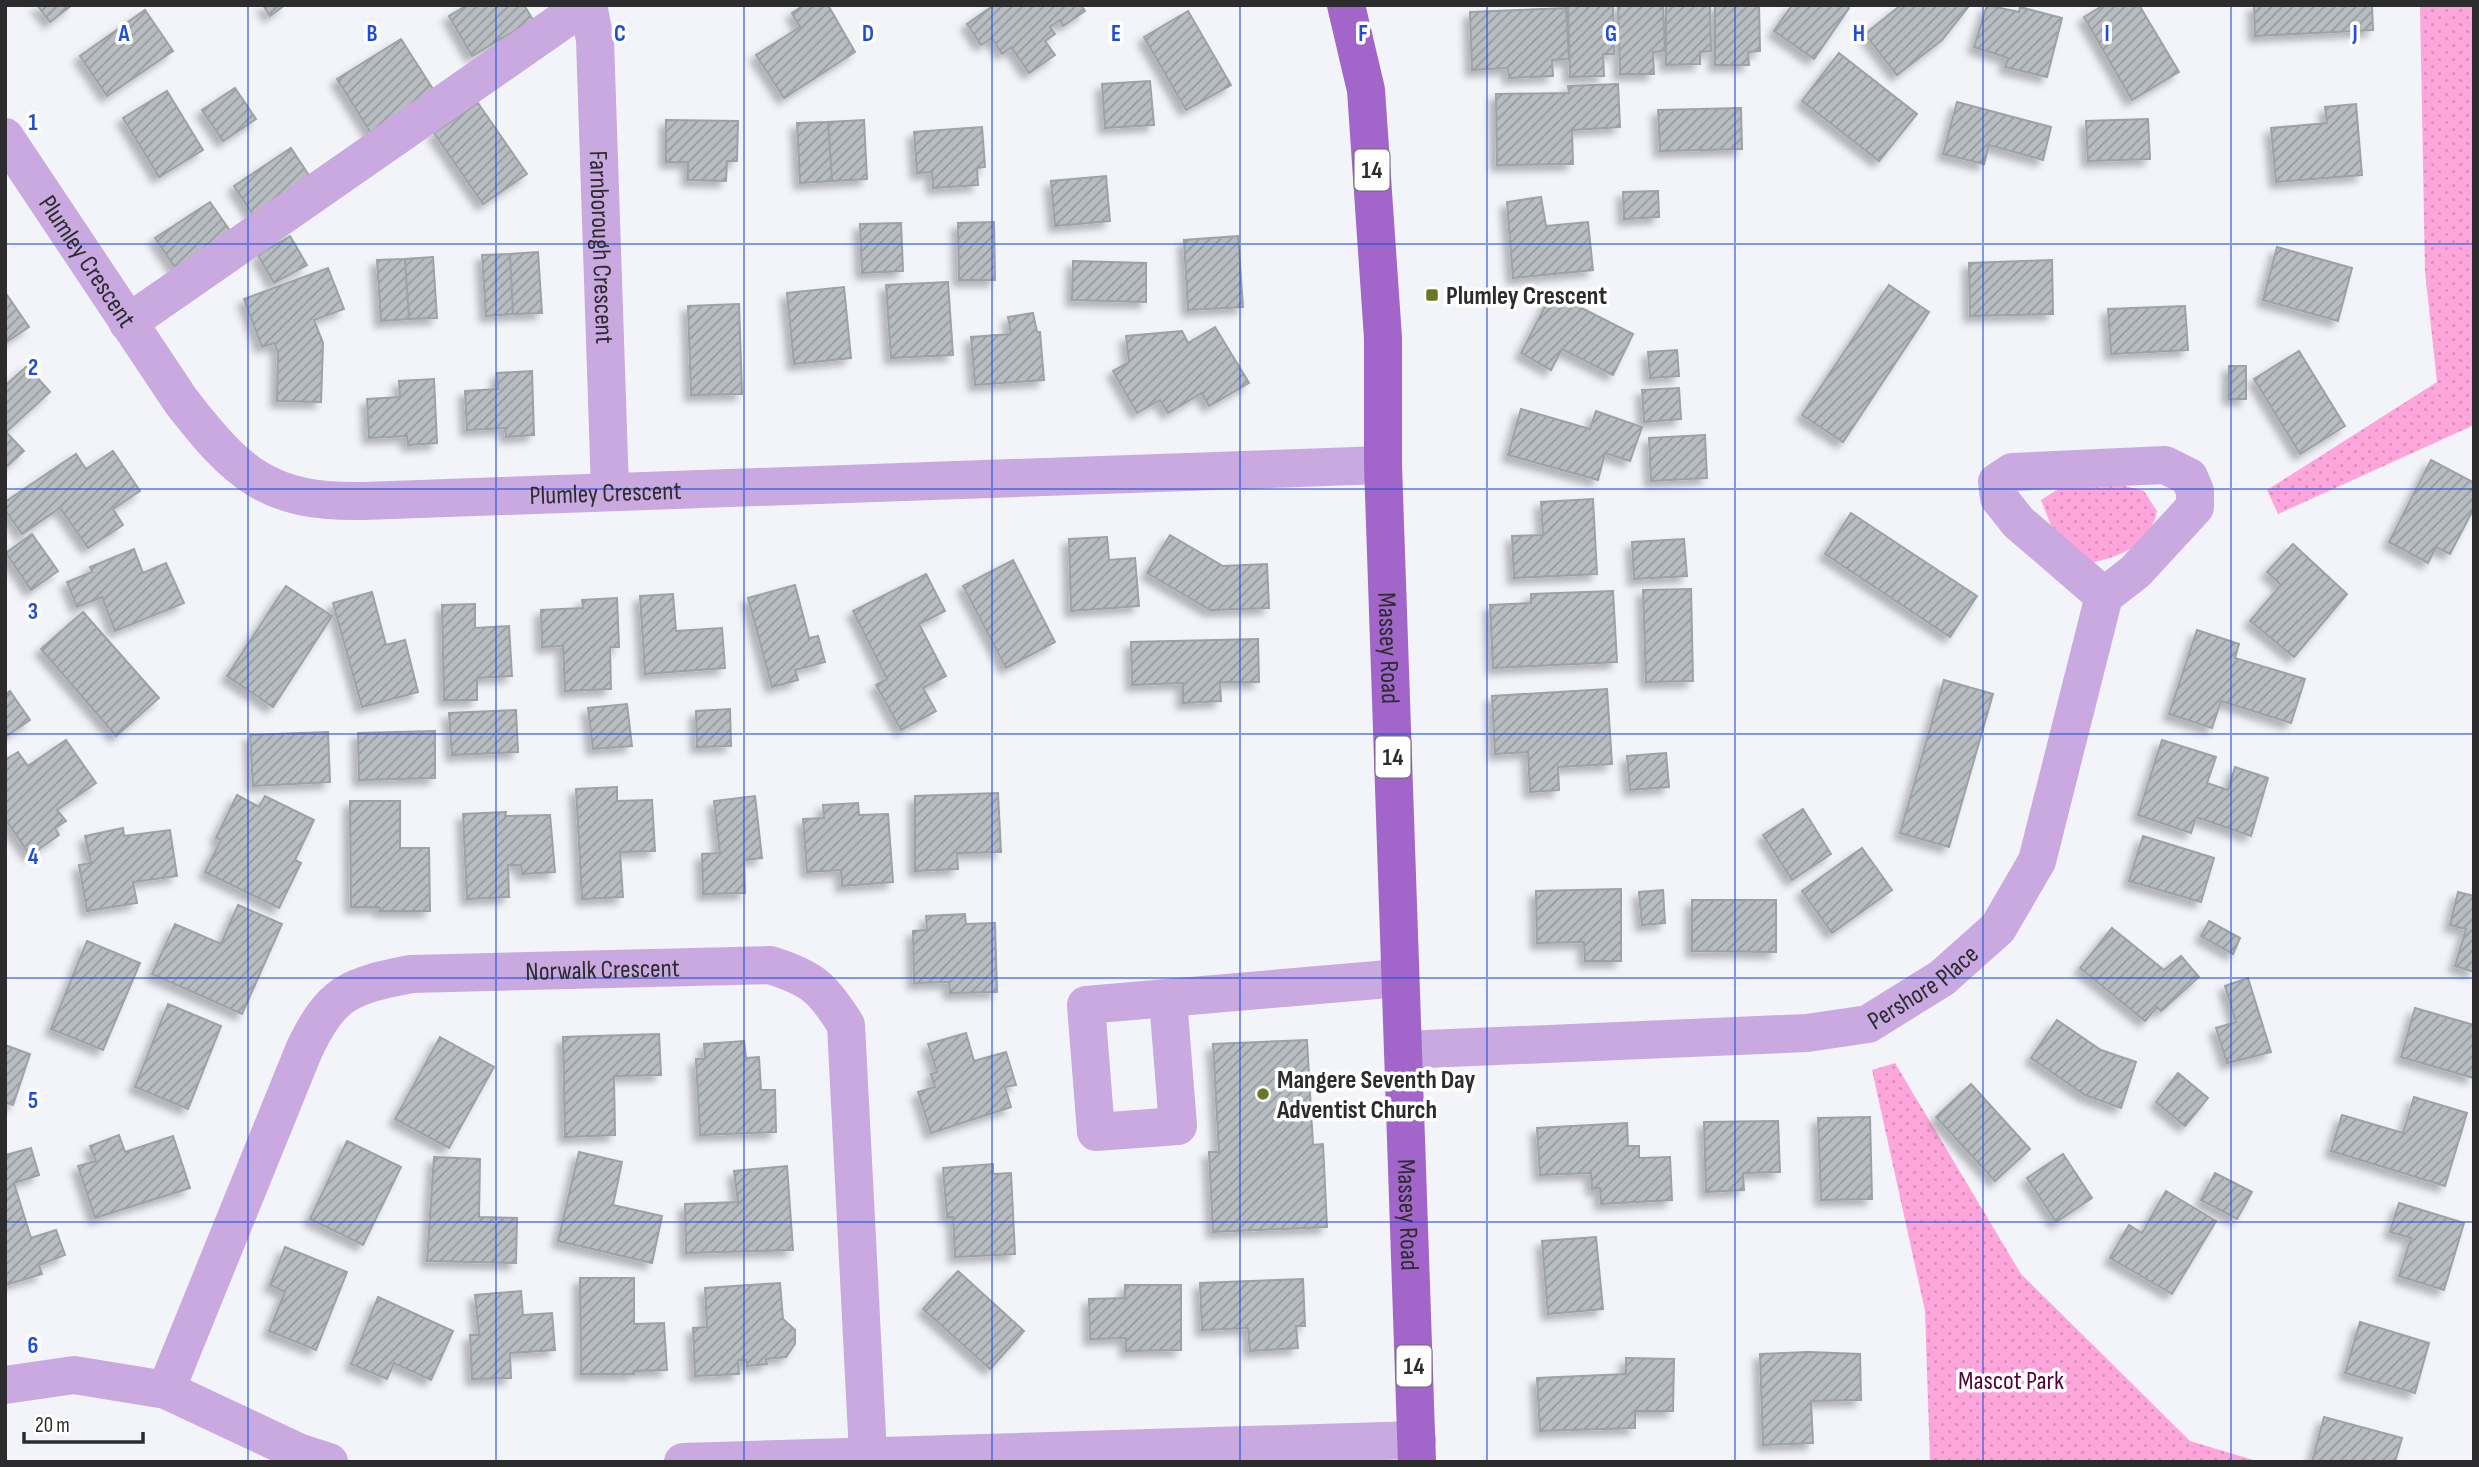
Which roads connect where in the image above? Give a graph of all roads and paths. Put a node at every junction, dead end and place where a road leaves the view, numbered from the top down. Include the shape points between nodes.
1 (586, 5) edge
2 (1346, 5) edge
3 (5, 137) edge
4 (17, 182) edge
5 (128, 323) junction
6 (1383, 465) junction
7 (610, 490) junction
8 (2104, 597) junction
9 (1400, 978) junction
10 (1168, 999) dead end
11 (1403, 1050) junction
12 (5, 1385) edge
13 (166, 1390) junction
14 (1417, 1451) edge
15 (868, 1454) junction
16 (329, 1462) edge
17 (683, 1462) edge

1 - 5 street
1 - 7 street, Farnborough Crescent via 595,40
2 - 6 main road, Massey Road / 14 via 1366,90 1383,338
3 - 4 street, Plumley Crescent
4 - 5 street, Plumley Crescent
5 - 7 street, Plumley Crescent via 213,442 248,475 287,494 336,501
6 - 7 street, Plumley Crescent
6 - 9 main road, Massey Road / 14
8 - 8 street via 2018,522 1999,498 1997,482 2012,472 2165,465 2189,477 2195,507
8 - 11 street, Pershore Place via 2037,861 1998,928 1942,978 1868,1024 1807,1033
9 - 10 street
9 - 11 main road, Massey Road / 14
11 - 14 main road, Massey Road / 14
12 - 13 street via 74,1375
13 - 15 street, Norwalk Crescent via 304,1050 320,1017 343,993 411,974 770,965 805,976 827,994 846,1025
13 - 16 street
14 - 15 street
15 - 17 street

